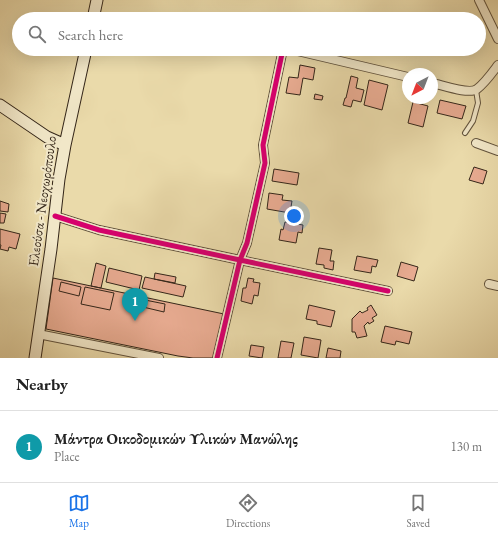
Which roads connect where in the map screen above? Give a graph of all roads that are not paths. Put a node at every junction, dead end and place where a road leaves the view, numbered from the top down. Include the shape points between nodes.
1 (97, 0) edge
2 (479, 0) edge
3 (94, 12) edge
4 (485, 12) edge
5 (486, 14) edge
6 (498, 39) edge
7 (84, 56) edge
8 (282, 56) edge
9 (319, 56) edge
10 (498, 65) edge
11 (402, 76) edge
12 (438, 84) edge
13 (476, 90) junction
14 (0, 105) edge
15 (465, 133) dead end
16 (476, 143) dead end
17 (65, 145) junction
18 (498, 151) edge
19 (55, 216) junction
20 (240, 260) junction
21 (489, 284) dead end
22 (498, 286) edge
23 (388, 291) dead end
24 (38, 334) junction
25 (35, 358) edge
26 (159, 358) edge
27 (217, 358) edge

1 - 3 street
2 - 4 street
5 - 6 street
7 - 17 street, Ελεούσα - Νεοχωρόπουλο
8 - 20 street via 263,145 264,163 247,243
9 - 11 street
10 - 13 street
12 - 13 street via 467,91
13 - 15 lane via 478,103 473,121
14 - 17 street via 47,137
16 - 18 street
17 - 19 street, Ελεούσα - Νεοχωρόπουλο
19 - 20 street via 99,230
19 - 24 street, Ελεούσα - Νεοχωρόπουλο
20 - 23 street
20 - 27 street
21 - 22 street
24 - 25 street, Ελεούσα - Νεοχωρόπουλο
24 - 26 street

